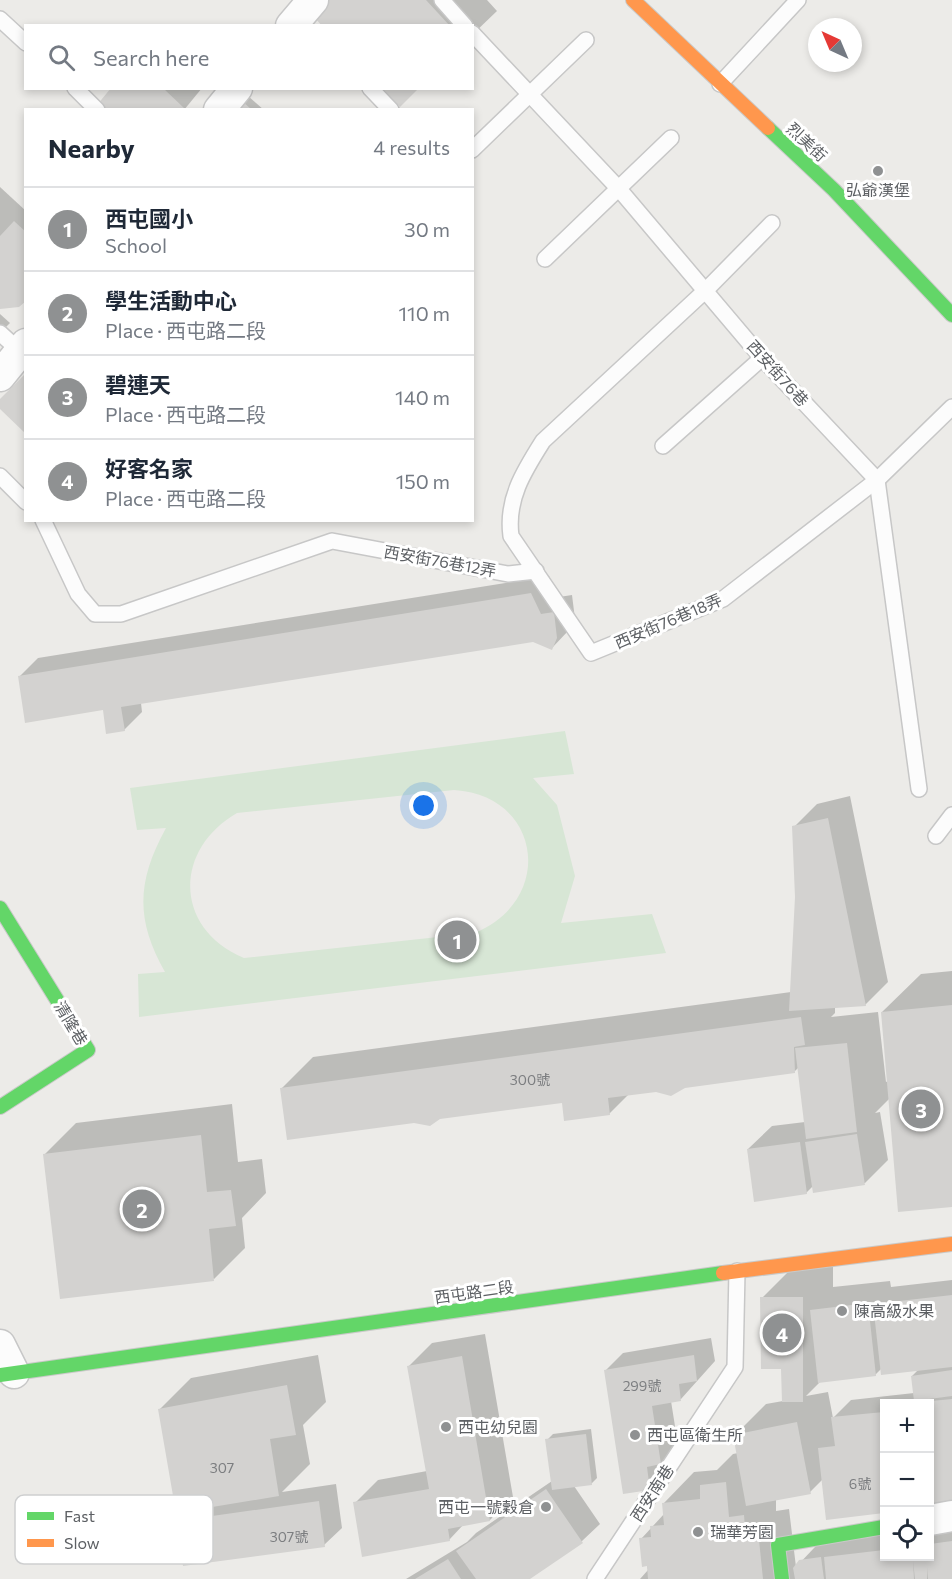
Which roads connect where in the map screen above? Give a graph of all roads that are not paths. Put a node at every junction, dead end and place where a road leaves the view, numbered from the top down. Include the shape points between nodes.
1 (442, 0) edge
2 (633, 0) edge
3 (798, 0) edge
4 (0, 19) edge
5 (463, 24) edge
6 (474, 35) edge
7 (586, 40) dead end
8 (24, 41) edge
9 (720, 84) junction
10 (77, 90) edge
11 (235, 90) edge
12 (372, 90) edge
13 (530, 95) junction
14 (95, 108) edge
15 (221, 108) edge
16 (389, 108) edge
17 (671, 138) dead end
18 (474, 148) edge
19 (619, 189) junction
20 (772, 222) dead end
21 (546, 259) dead end
22 (706, 290) junction
23 (952, 315) edge
24 (18, 346) edge
25 (762, 358) junction
26 (0, 376) edge
27 (952, 407) edge
28 (663, 446) dead end
29 (0, 476) edge
30 (877, 480) junction
31 (24, 500) edge
32 (45, 522) edge
33 (536, 572) junction
34 (919, 789) dead end
35 (952, 815) edge
36 (936, 836) dead end
37 (0, 908) edge
38 (0, 1107) edge
39 (952, 1244) edge
40 (737, 1272) junction
41 (0, 1345) edge
42 (7, 1374) edge
43 (952, 1516) edge
44 (934, 1519) edge
45 (880, 1528) edge
46 (595, 1579) edge
47 (782, 1579) edge

1 - 5 lane
2 - 9 street, 烈美街
3 - 9 lane
4 - 8 lane
6 - 13 lane, 西安街76巷
7 - 13 lane
9 - 23 street, 烈美街 via 834,190
10 - 14 lane
11 - 15 street
12 - 16 lane
13 - 18 lane
13 - 19 lane, 西安街76巷
17 - 19 lane
19 - 21 lane
19 - 22 lane, 西安街76巷
20 - 22 lane
22 - 25 lane, 西安街76巷
22 - 33 lane via 543,441 532,459 513,497 509,519 511,536
24 - 26 street
25 - 28 lane
25 - 30 lane, 西安街76巷
27 - 30 lane
29 - 31 lane
30 - 33 lane, 西安街76巷18弄 via 723,599 591,653
30 - 34 lane
32 - 33 lane, 西安街76巷12弄 via 78,594 95,614 121,614 332,541 508,574
35 - 36 lane
37 - 38 street, 清隆巷 via 88,1050
39 - 40 street, 西屯路二段
40 - 42 street, 西屯路二段
40 - 46 lane, 西安南巷 via 735,1367
41 - 42 street
43 - 44 street
45 - 47 street via 778,1545

